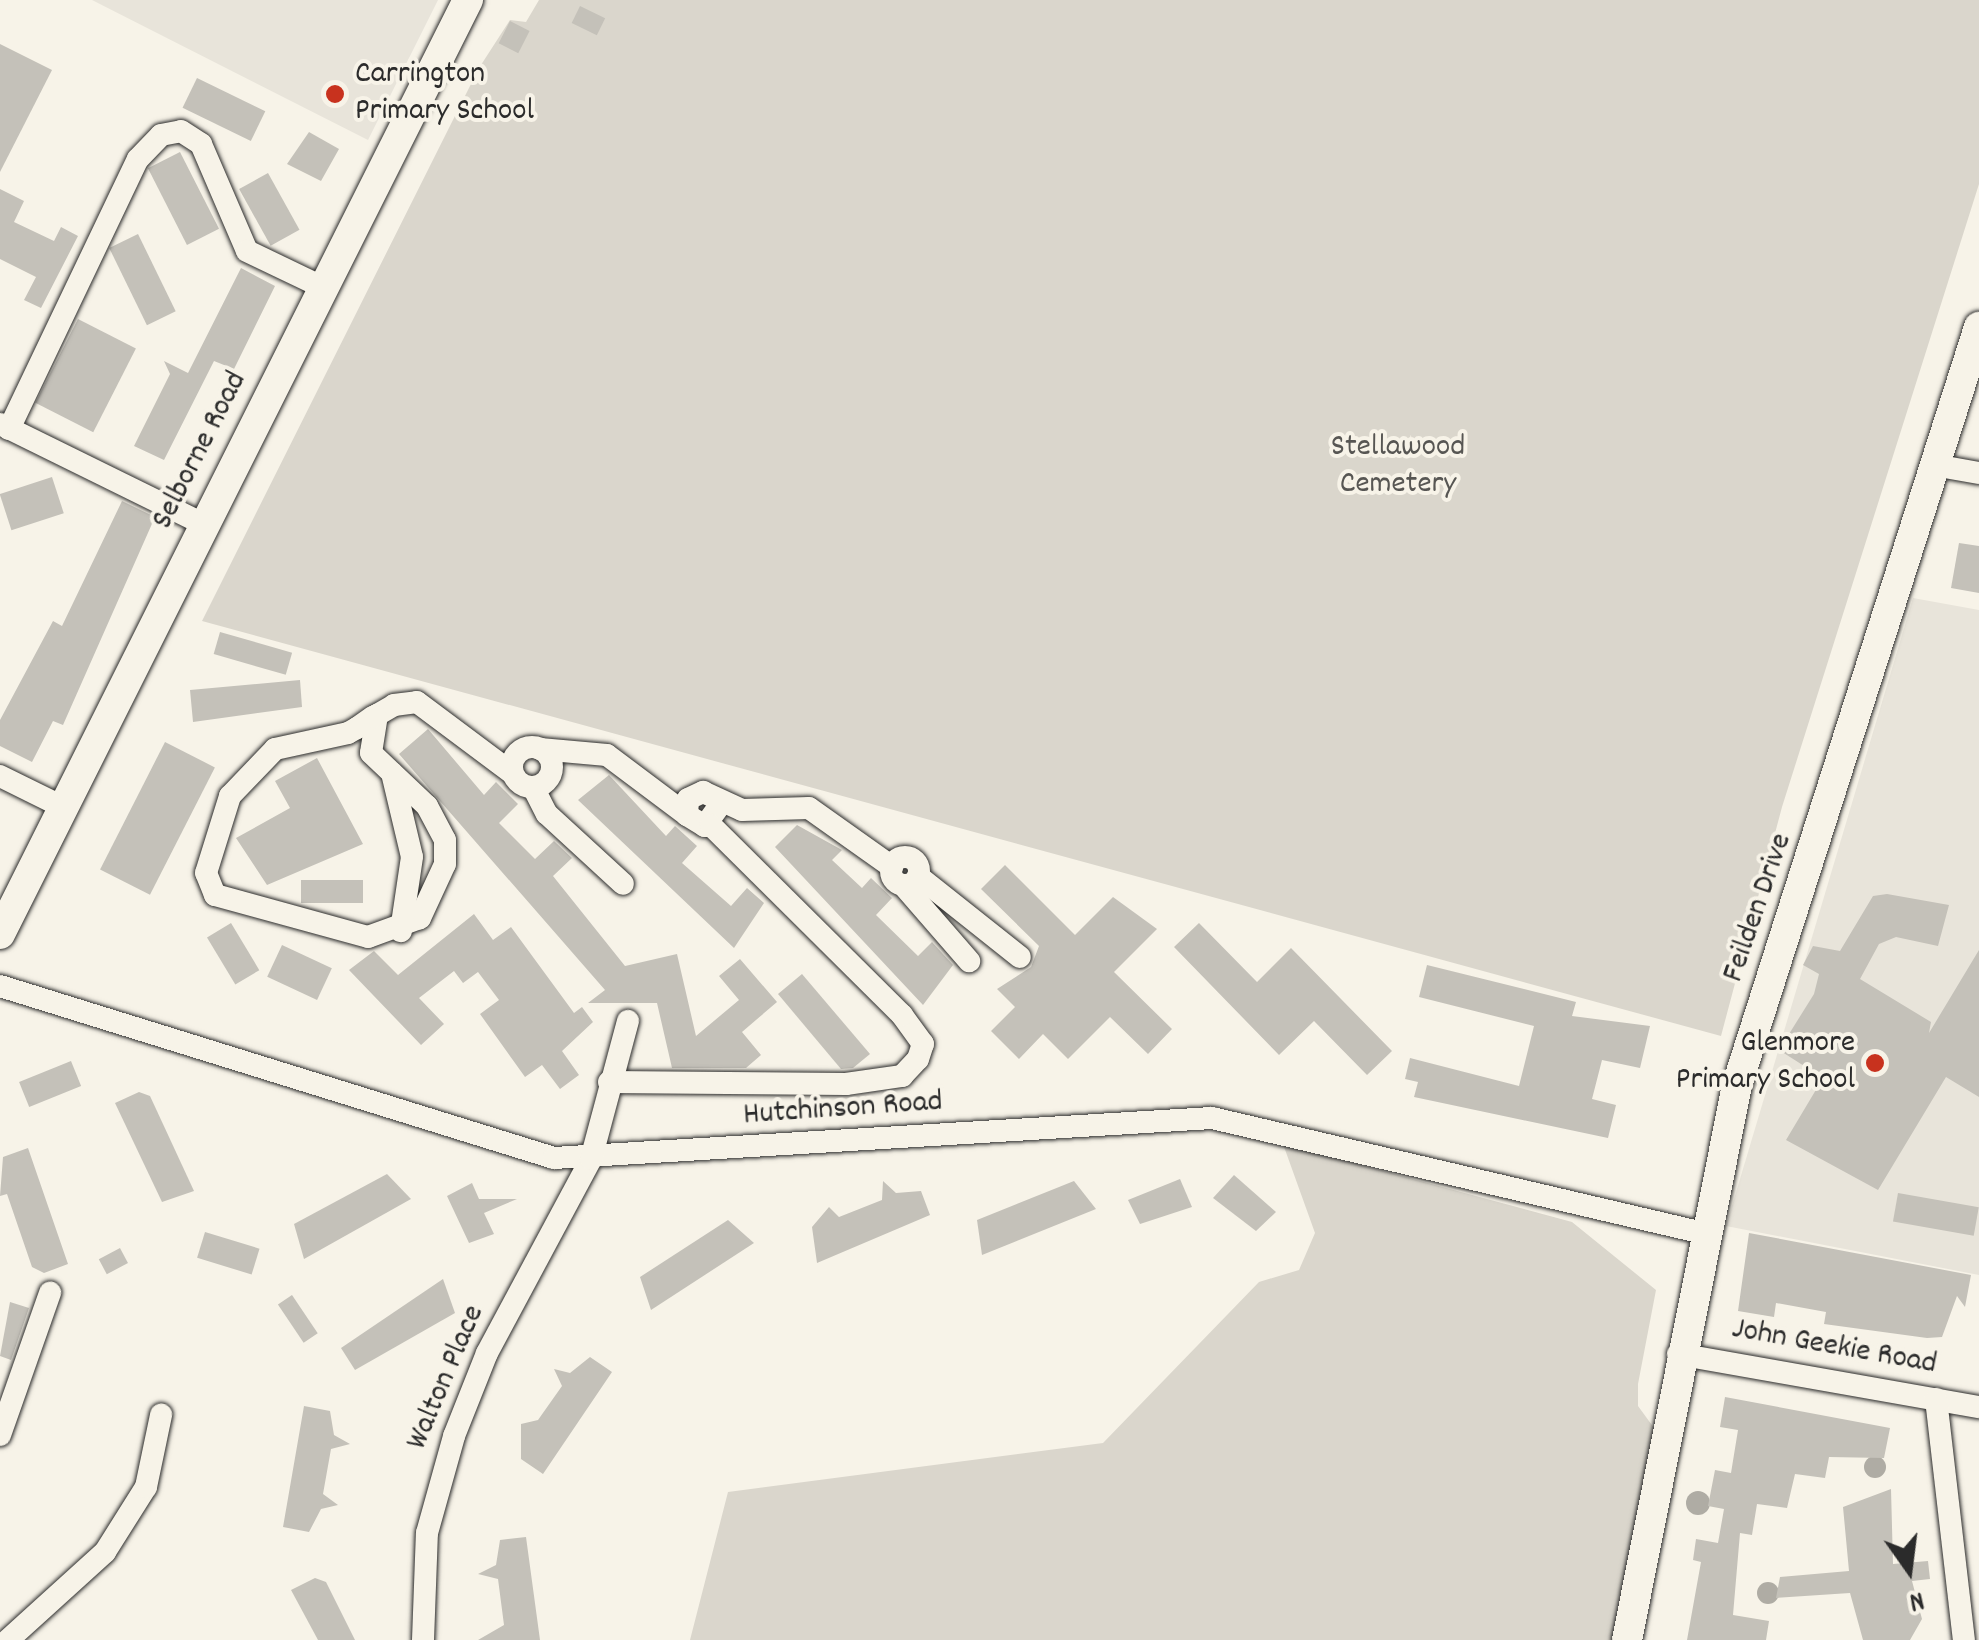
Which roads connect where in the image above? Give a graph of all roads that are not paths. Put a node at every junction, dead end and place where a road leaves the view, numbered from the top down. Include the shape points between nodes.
1 (468, 0) edge
2 (322, 288) junction
3 (1979, 327) edge
4 (4, 426) edge
5 (1934, 465) junction
6 (1979, 473) edge
7 (204, 524) junction
8 (377, 714) junction
9 (319, 739) junction
10 (482, 742) junction
11 (534, 748) junction
12 (572, 754) junction
13 (385, 766) junction
14 (512, 773) junction
15 (0, 776) edge
16 (542, 779) junction
17 (652, 784) junction
18 (60, 806) junction
19 (712, 811) junction
20 (904, 876) junction
21 (622, 884) dead end
22 (401, 932) junction
23 (0, 934) edge
24 (1020, 957) dead end
25 (969, 961) dead end
26 (0, 986) edge
27 (628, 1022) dead end
28 (608, 1082) junction
29 (591, 1159) junction
30 (1703, 1233) junction
31 (50, 1293) dead end
32 (1678, 1354) junction
33 (1936, 1399) junction
34 (1979, 1407) edge
35 (161, 1415) dead end
36 (0, 1435) edge
37 (8, 1640) edge
38 (423, 1640) edge
39 (1627, 1640) edge
40 (1964, 1640) edge

1 - 2 street, Selborne Road
2 - 4 street via 246,251 202,144 181,131 162,135 138,159
2 - 7 street, Selborne Road
3 - 5 street, Feilden Drive
4 - 7 street
5 - 6 street
5 - 30 street, Feilden Drive via 1754,1028
7 - 18 street, Selborne Road
8 - 9 street
8 - 10 street via 430,705
8 - 13 street via 370,741
9 - 13 street
9 - 22 street via 275,749 238,784 208,887 306,926 368,938
10 - 11 street
10 - 14 street
11 - 12 street
11 - 14 street via 514,756
11 - 16 street
12 - 16 street
12 - 17 street via 607,754
13 - 22 street via 412,857
13 - 22 street via 432,812 446,846 420,918
14 - 16 street
15 - 18 street
16 - 21 street via 537,803
17 - 19 street
17 - 19 street via 687,816
18 - 23 street, Selborne Road
19 - 20 street via 816,811
19 - 28 street via 902,1015 923,1044 918,1059 902,1076 846,1084
20 - 24 street
20 - 25 street
26 - 29 street, Hutchinson Road via 539,1155
27 - 28 street, Walton Place
28 - 29 street, Walton Place
29 - 30 street, Hutchinson Road via 1212,1118
29 - 38 street, Walton Place via 464,1404 427,1533
30 - 32 street, Feilden Drive
31 - 36 street
32 - 33 street, John Geekie Road
32 - 39 street, Feilden Drive
33 - 34 street, John Geekie Road
33 - 40 street
35 - 37 street via 146,1487 105,1552

